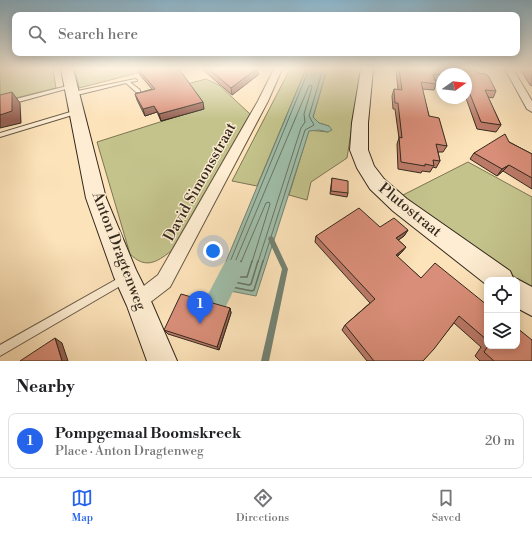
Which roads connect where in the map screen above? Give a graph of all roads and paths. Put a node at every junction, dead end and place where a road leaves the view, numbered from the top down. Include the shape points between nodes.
1 (101, 86) edge
2 (132, 86) edge
3 (269, 86) edge
4 (366, 86) edge
5 (519, 86) edge
6 (72, 90) edge
7 (138, 91) dead end
8 (0, 105) edge
9 (532, 109) edge
10 (0, 135) edge
11 (126, 277) junction
12 (497, 277) edge
13 (520, 294) edge
14 (138, 301) junction
15 (532, 303) edge
16 (0, 351) edge
17 (162, 361) edge

1 - 6 lane
2 - 7 lane
3 - 14 street, David Simonsstraat via 263,101 164,281
4 - 12 street, Plutostraat via 359,150 366,168 377,184 400,205
5 - 9 street
6 - 8 lane
6 - 10 lane
6 - 11 street, Anton Dragtenweg via 96,198
11 - 14 street, Anton Dragtenweg
11 - 16 lane
13 - 15 street
14 - 17 street, Anton Dragtenweg

